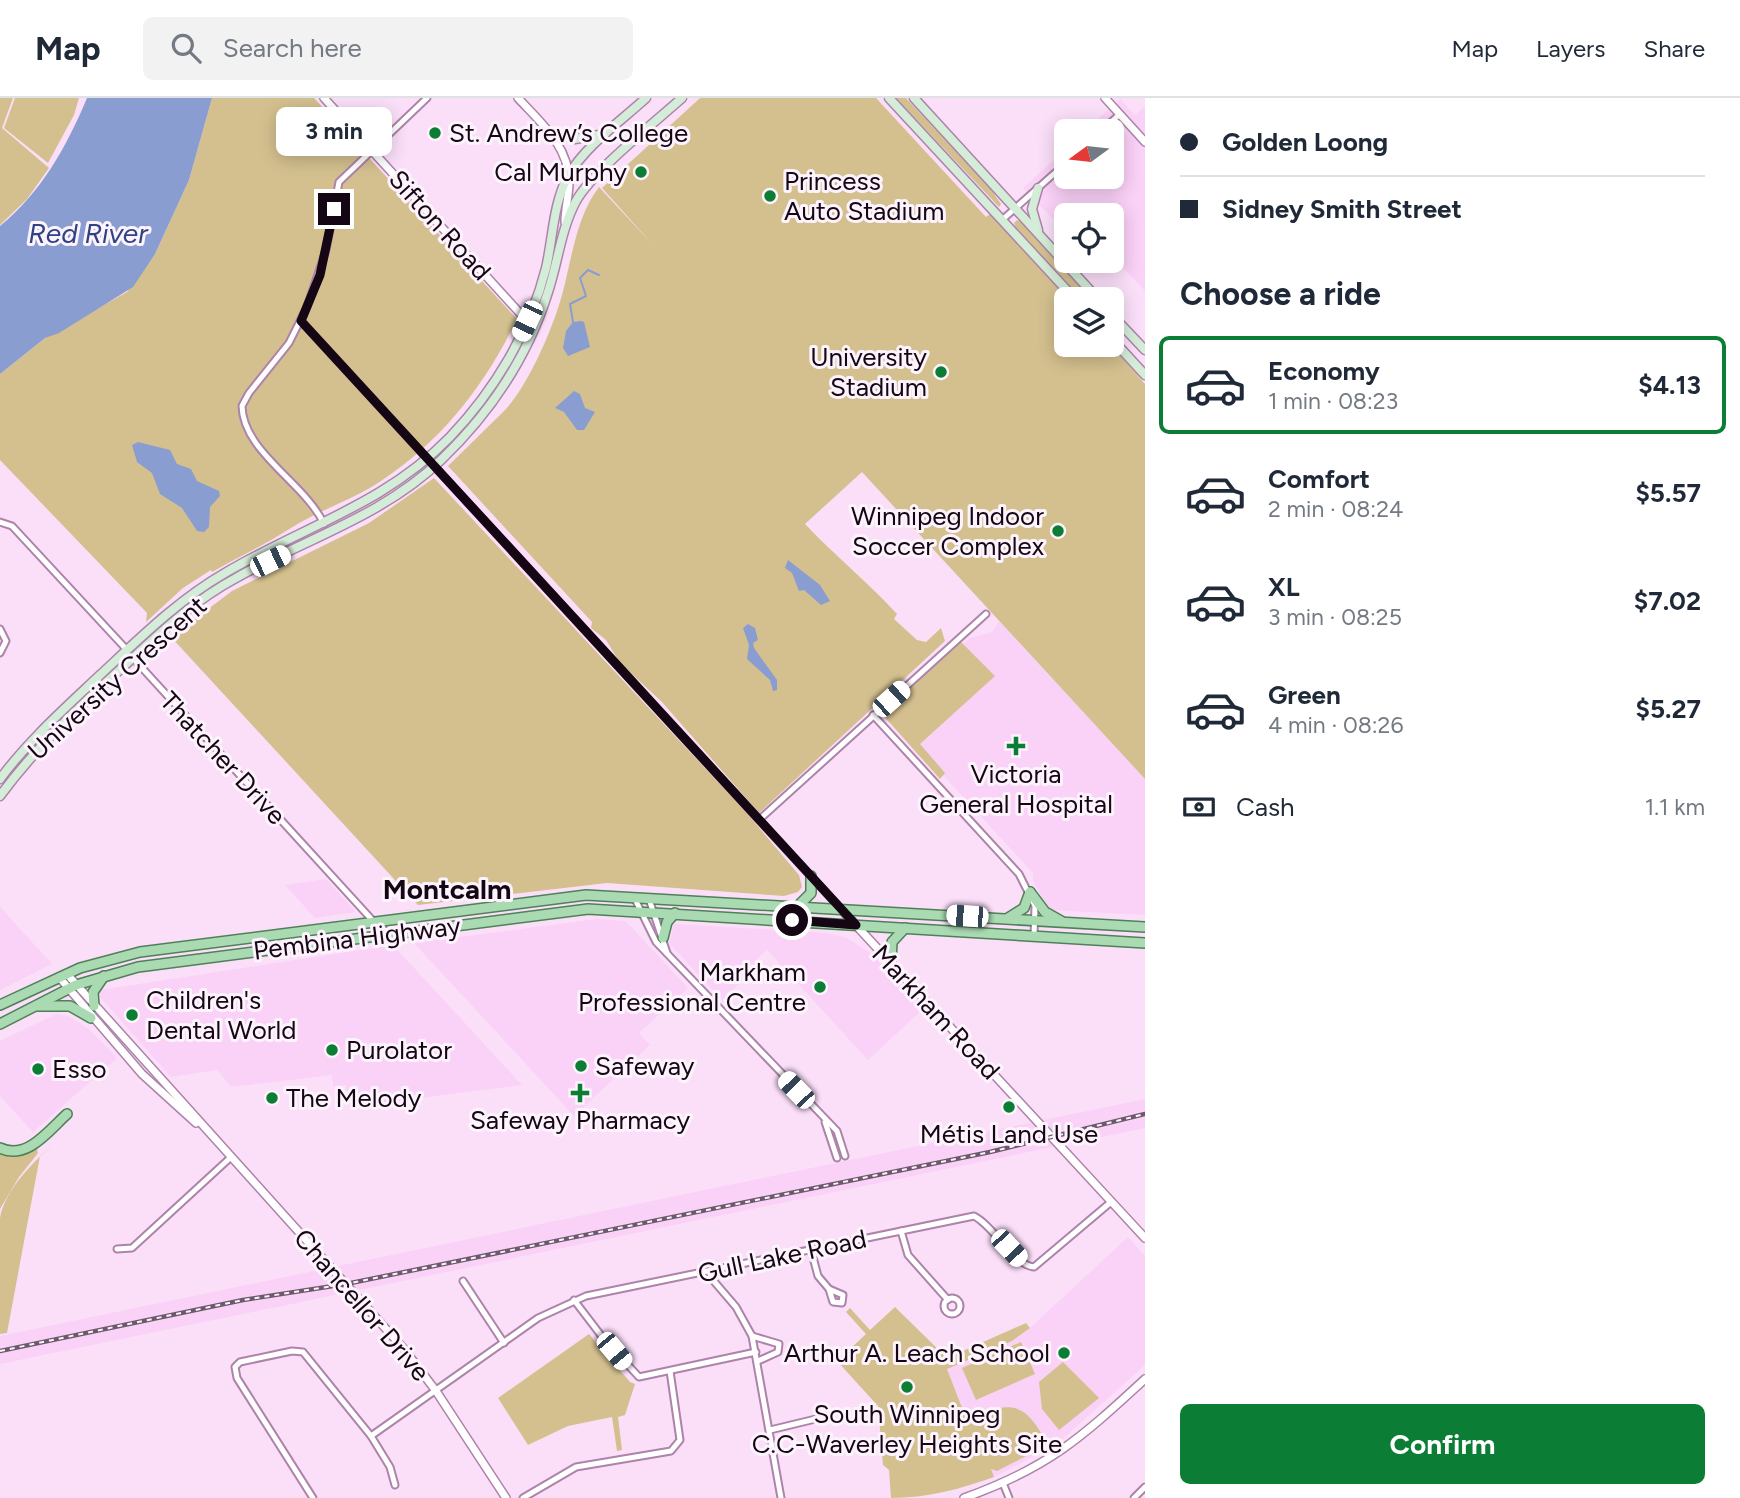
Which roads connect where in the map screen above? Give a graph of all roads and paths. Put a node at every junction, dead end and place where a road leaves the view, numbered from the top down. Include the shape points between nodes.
1 (324, 98) edge
2 (427, 98) edge
3 (518, 98) edge
4 (646, 98) edge
5 (682, 98) edge
6 (889, 98) edge
7 (914, 98) edge
8 (1105, 98) edge
9 (1120, 114) junction
10 (1114, 119) edge
11 (549, 132) junction
12 (608, 133) junction
13 (1145, 142) edge
14 (373, 151) junction
15 (1054, 174) edge
16 (569, 175) junction
17 (1038, 188) junction
18 (1015, 209) junction
19 (1002, 220) junction
20 (565, 222) junction
21 (1042, 239) junction
22 (1064, 287) edge
23 (1087, 287) edge
24 (301, 321) junction
25 (527, 321) junction
26 (1124, 328) edge
27 (1145, 350) edge
28 (1124, 353) edge
29 (1145, 376) edge
30 (427, 459) junction
31 (434, 466) junction
32 (0, 522) edge
33 (324, 524) junction
34 (986, 614) dead end
35 (0, 629) edge
36 (127, 650) junction
37 (0, 653) edge
38 (133, 658) junction
39 (873, 715) junction
40 (0, 779) edge
41 (0, 796) edge
42 (760, 818) junction
43 (811, 876) junction
44 (1030, 892) junction
45 (634, 896) junction
46 (649, 897) junction
47 (798, 906) junction
48 (840, 908) junction
49 (642, 911) junction
50 (654, 912) junction
51 (675, 913) junction
52 (1006, 919) junction
53 (1035, 921) junction
54 (374, 922) junction
55 (1064, 923) junction
56 (856, 925) junction
57 (1144, 927) edge
58 (905, 928) junction
59 (390, 934) junction
60 (1034, 936) junction
61 (663, 938) junction
62 (1143, 942) edge
63 (667, 953) junction
64 (891, 962) junction
65 (63, 976) junction
66 (104, 976) junction
67 (72, 987) junction
68 (0, 1005) edge
69 (32, 1006) junction
70 (94, 1006) junction
71 (91, 1018) junction
72 (0, 1024) edge
73 (67, 1114) dead end
74 (824, 1119) junction
75 (200, 1125) junction
76 (0, 1148) edge
77 (845, 1156) dead end
78 (230, 1158) junction
79 (837, 1158) dead end
80 (1111, 1202) junction
81 (901, 1231) junction
82 (1145, 1238) edge
83 (117, 1249) dead end
84 (811, 1250) junction
85 (709, 1271) junction
86 (463, 1281) dead end
87 (829, 1289) dead end
88 (574, 1300) junction
89 (947, 1300) dead end
90 (752, 1336) junction
91 (504, 1343) junction
92 (756, 1352) junction
93 (758, 1361) junction
94 (670, 1371) junction
95 (1145, 1378) edge
96 (436, 1391) junction
97 (828, 1416) dead end
98 (770, 1430) junction
99 (371, 1436) junction
100 (1003, 1483) junction
101 (395, 1485) dead end
102 (1145, 1487) edge
103 (313, 1498) edge
104 (506, 1498) edge
105 (523, 1498) edge
106 (780, 1498) edge
107 (964, 1498) edge
108 (1009, 1498) edge
109 (1134, 1498) edge

1 - 14 street, Sifton Road
2 - 14 street
3 - 11 street
4 - 12 main road, University Crescent
5 - 20 main road, University Crescent via 587,185
6 - 19 main road
7 - 18 main road
8 - 9 street
9 - 10 street
9 - 13 street
11 - 12 main road via 575,139
11 - 16 street via 564,153
12 - 16 main road, University Crescent
14 - 24 street via 339,182 323,261
14 - 25 street, Sifton Road
15 - 17 street
16 - 20 street
16 - 25 main road, University Crescent via 560,195 546,268
17 - 18 street
17 - 21 main road via 1033,220
18 - 19 street
18 - 21 main road
19 - 22 main road
20 - 31 main road, University Crescent via 552,279 526,347 481,416
21 - 23 main road
24 - 30 street, Markham Road
24 - 33 street via 284,352 245,398 242,410 251,437 307,495
25 - 30 main road, University Crescent via 485,395
26 - 27 main road
28 - 29 main road
30 - 31 street, Markham Road
30 - 33 main road, University Crescent via 385,491
31 - 38 main road, University Crescent via 372,511 212,592
31 - 42 street, Markham Road
32 - 36 street, Thatcher Drive via 12,526
33 - 36 main road, University Crescent via 209,583
34 - 39 street
35 - 37 street via 6,641
36 - 38 street, Thatcher Drive
36 - 40 main road, University Crescent via 39,733
38 - 41 main road, University Crescent via 43,742
38 - 54 street, Thatcher Drive
39 - 42 street
39 - 44 street via 1019,874
42 - 43 street, Markham Road
43 - 47 main road via 811,893
43 - 48 street, Markham Road
44 - 52 main road via 1024,908
44 - 53 street
44 - 55 main road via 1045,912
45 - 46 main road, Pembina Highway
45 - 49 street
45 - 54 main road, Pembina Highway via 586,895
46 - 47 main road, Pembina Highway
46 - 50 street
47 - 48 main road, Pembina Highway
48 - 52 main road, Pembina Highway
48 - 56 street, Markham Road
49 - 50 main road, Pembina Highway
49 - 59 main road, Pembina Highway via 588,909
49 - 63 street via 656,942
50 - 51 main road, Pembina Highway
50 - 61 street
51 - 56 main road, Pembina Highway
51 - 61 main road
52 - 53 main road, Pembina Highway
53 - 55 main road, Pembina Highway
53 - 60 street
54 - 59 street, Thatcher Drive
54 - 65 main road, Pembina Highway via 149,950
55 - 57 main road, Pembina Highway
56 - 58 main road, Pembina Highway
56 - 64 street, Markham Road
57 - 62 main road
58 - 60 main road, Pembina Highway
58 - 64 main road via 892,942
59 - 66 main road, Pembina Highway via 146,965
60 - 62 main road, Pembina Highway
61 - 63 street
63 - 74 street
64 - 80 street, Markham Road
65 - 67 street, Chancellor Drive
65 - 68 main road, Pembina Highway
66 - 67 main road, Pembina Highway
66 - 70 main road via 93,992
67 - 69 main road, Pembina Highway
67 - 70 street, Chancellor Drive
67 - 71 street, Chancellor Drive
69 - 71 main road via 70,1006
69 - 72 main road, Pembina Highway
70 - 75 street, Chancellor Drive
71 - 75 street, Chancellor Drive via 157,1089
73 - 76 main road via 29,1147 12,1152
74 - 77 street via 841,1137
74 - 79 street
75 - 78 street, Chancellor Drive
78 - 83 street via 132,1248
78 - 96 street, Chancellor Drive via 352,1290
80 - 81 street, Gull Lake Road via 1034,1267 1021,1261 974,1216
80 - 82 street, Markham Road
81 - 84 street, Gull Lake Road
81 - 89 street via 908,1255
84 - 85 street, Gull Lake Road
84 - 87 street via 818,1276
85 - 88 street, Gull Lake Road
85 - 90 street
86 - 91 street
88 - 91 street, Gull Lake Road via 553,1308
88 - 94 street via 632,1372 643,1377
90 - 92 street
90 - 93 street via 779,1344 778,1352
91 - 96 street, Gull Lake Road
92 - 93 street
92 - 94 street
93 - 98 street
94 - 105 street via 678,1446 576,1467
95 - 100 street via 1069,1447
96 - 99 street, Gull Lake Road
96 - 104 street, Chancellor Drive
97 - 98 street
98 - 106 street
99 - 101 street
99 - 103 street via 303,1352 237,1364 237,1378
100 - 107 street
100 - 108 street
102 - 109 street

